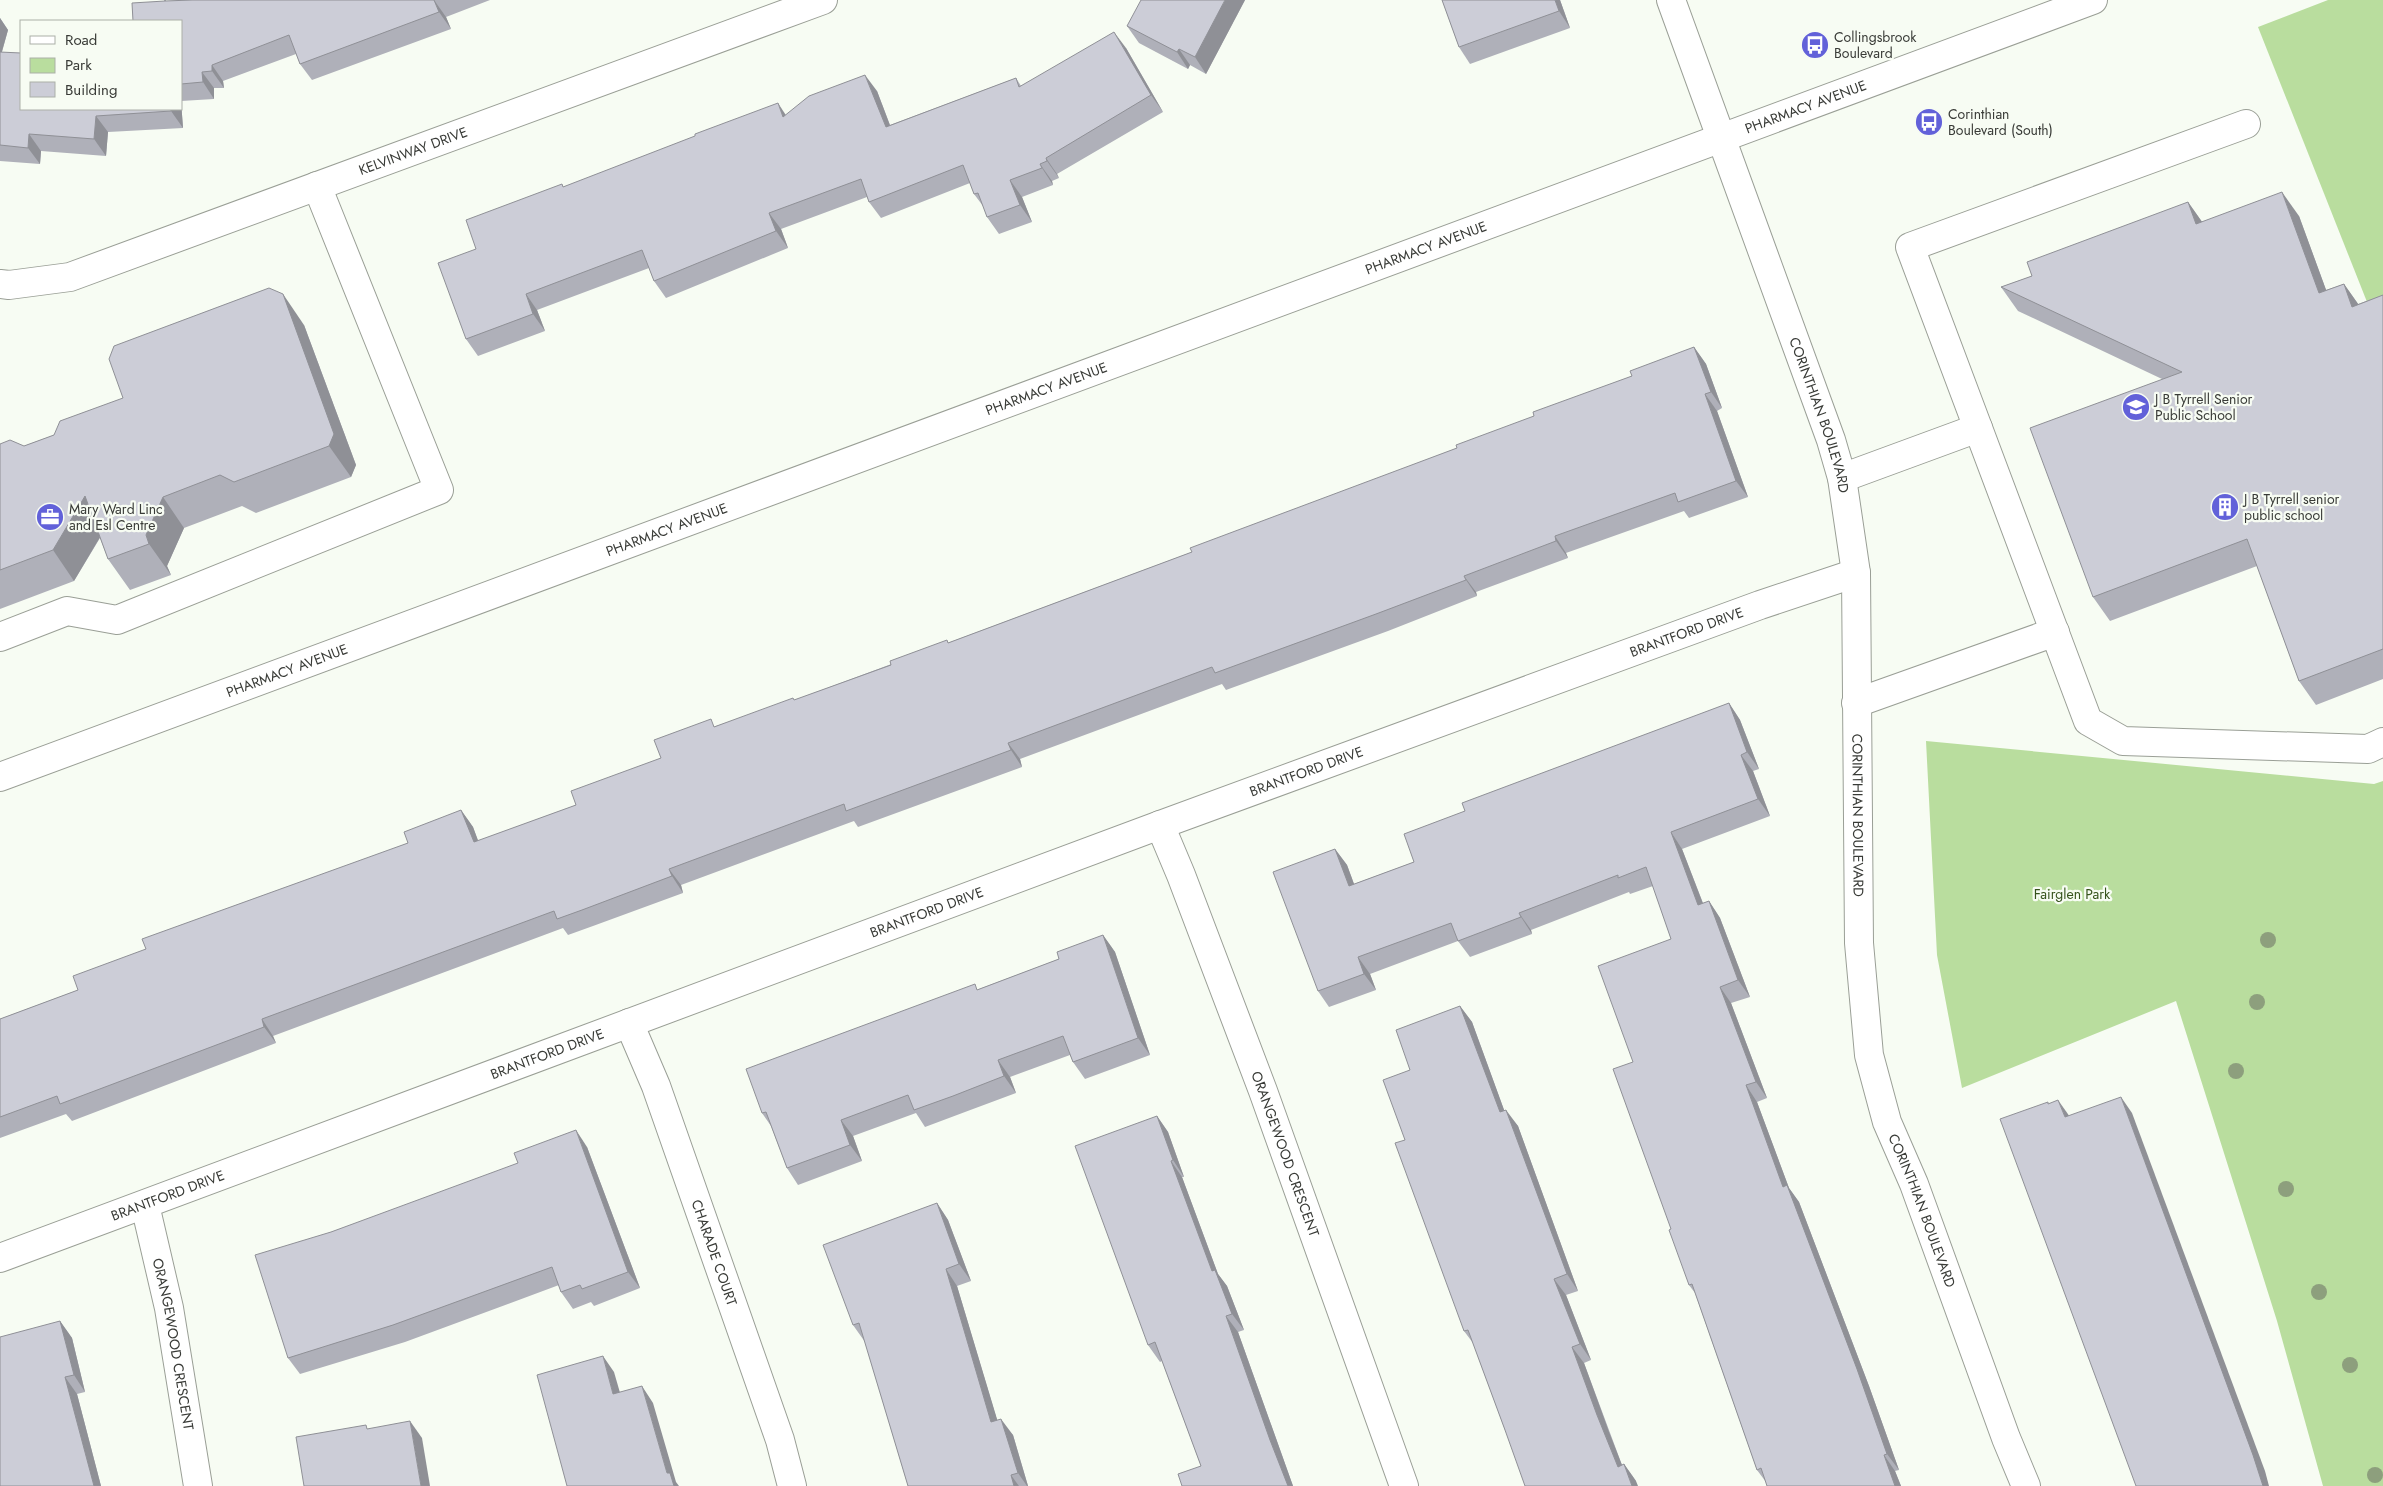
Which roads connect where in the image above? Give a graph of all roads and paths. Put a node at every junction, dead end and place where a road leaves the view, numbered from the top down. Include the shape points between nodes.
1 (823, 0) edge
2 (1671, 0) edge
3 (2092, 0) edge
4 (2246, 124) dead end
5 (1721, 138) junction
6 (316, 186) junction
7 (0, 284) edge
8 (1978, 428) junction
9 (1842, 478) junction
10 (1856, 573) junction
11 (2055, 632) junction
12 (0, 637) edge
13 (1856, 703) junction
14 (2383, 742) edge
15 (0, 777) edge
16 (1160, 825) junction
17 (629, 1023) junction
18 (145, 1205) junction
19 (0, 1258) edge
20 (198, 1486) edge
21 (792, 1486) edge
22 (1404, 1486) edge
23 (2026, 1486) edge

1 - 6 street, KELVINWAY DRIVE
2 - 5 street
3 - 5 street, PHARMACY AVENUE
4 - 8 street via 1910,247
5 - 9 street, CORINTHIAN BOULEVARD
5 - 15 street, PHARMACY AVENUE
6 - 7 street, KELVINWAY DRIVE via 70,277 9,286
6 - 12 street via 440,490 117,620 67,611
8 - 9 street
8 - 11 street
9 - 10 street, CORINTHIAN BOULEVARD
10 - 13 street, CORINTHIAN BOULEVARD
10 - 16 street, BRANTFORD DRIVE via 1760,605
11 - 13 street
11 - 14 street via 2088,721 2124,741 2368,749
13 - 23 street, CORINTHIAN BOULEVARD via 1859,943 1869,1055 1887,1122 1914,1184
16 - 17 street, BRANTFORD DRIVE
16 - 22 street, ORANGEWOOD CRESCENT via 1263,1091
17 - 18 street, BRANTFORD DRIVE
17 - 21 street, CHARADE COURT via 656,1086 780,1440
18 - 19 street, BRANTFORD DRIVE
18 - 20 street, ORANGEWOOD CRESCENT via 169,1308

